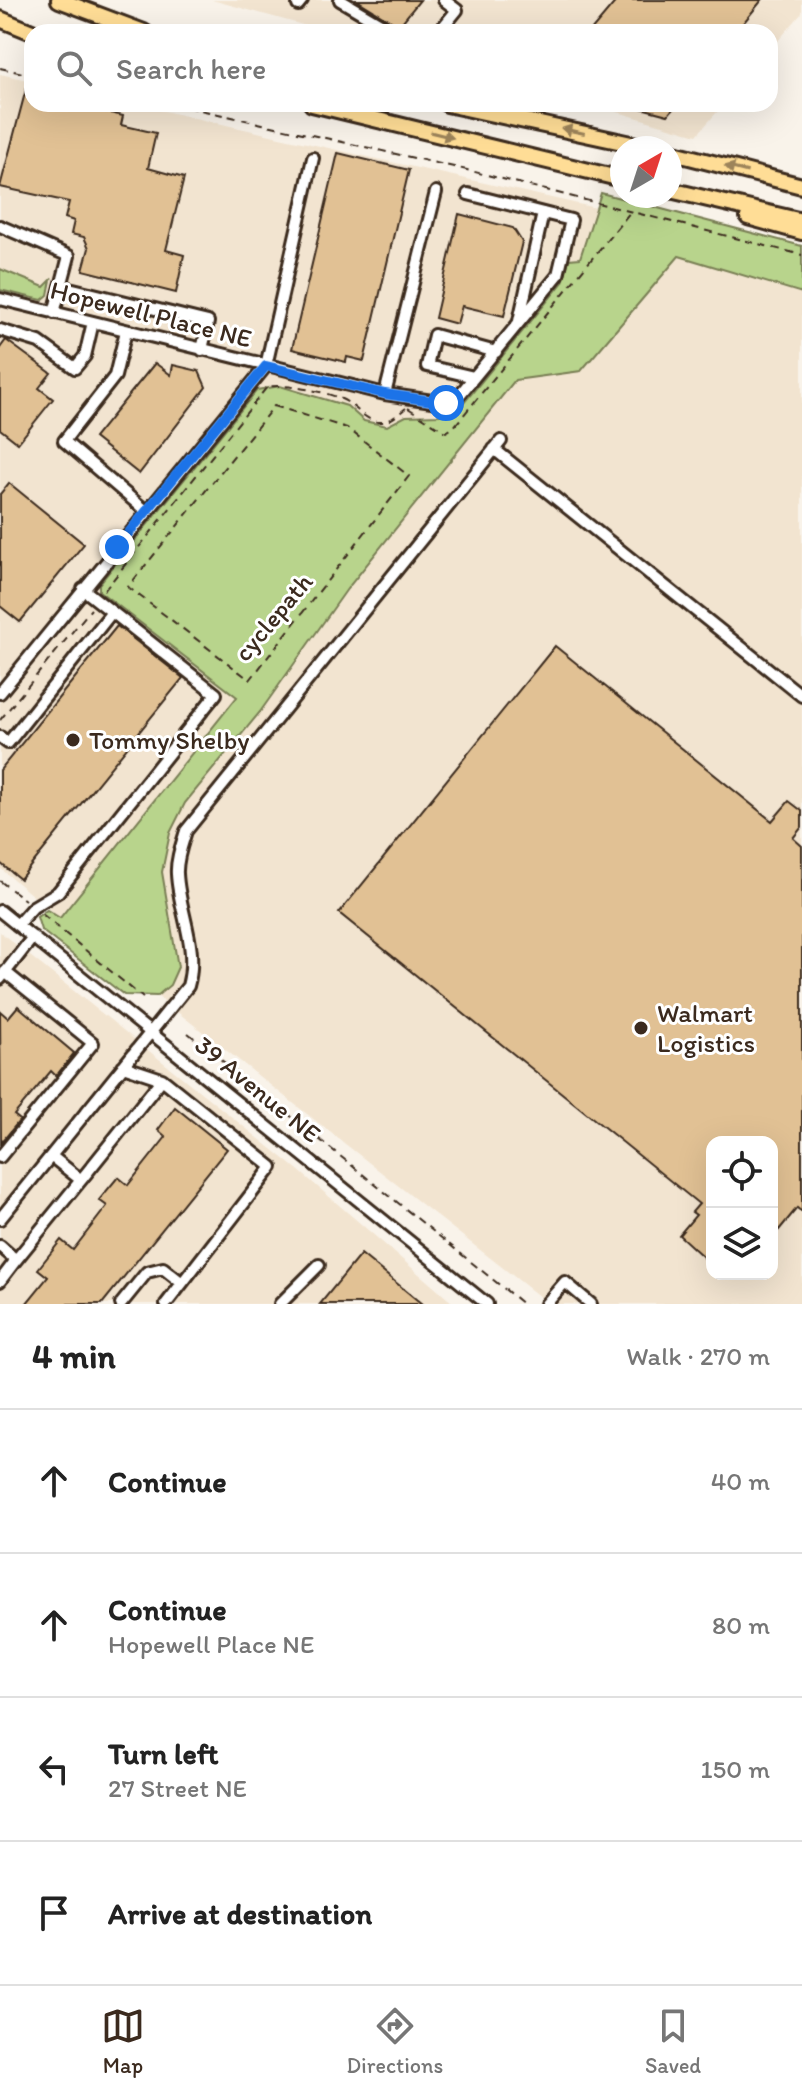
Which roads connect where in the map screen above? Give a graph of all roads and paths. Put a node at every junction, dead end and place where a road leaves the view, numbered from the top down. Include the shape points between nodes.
1 (59, 0) edge
2 (340, 0) edge
3 (444, 0) edge
4 (0, 19) edge
5 (123, 24) edge
6 (380, 24) edge
7 (446, 24) edge
8 (24, 29) edge
9 (0, 68) edge
10 (24, 73) edge
11 (210, 112) edge
12 (345, 112) edge
13 (484, 112) edge
14 (610, 139) edge
15 (682, 155) edge
16 (313, 158) dead end
17 (610, 176) edge
18 (802, 186) edge
19 (436, 192) dead end
20 (682, 193) edge
21 (468, 194) dead end
22 (696, 196) junction
23 (543, 213) junction
24 (802, 221) edge
25 (0, 226) edge
26 (802, 232) edge
27 (802, 255) edge
28 (61, 286) junction
29 (0, 299) edge
30 (54, 313) junction
31 (93, 322) junction
32 (518, 324) junction
33 (0, 330) edge
34 (126, 331) junction
35 (202, 350) junction
36 (496, 352) junction
37 (266, 366) junction
38 (474, 377) junction
39 (385, 394) junction
40 (274, 406) joint
41 (407, 407) dead end
42 (146, 511) junction
43 (83, 589) junction
44 (97, 600) junction
45 (112, 612) junction
46 (0, 673) edge
47 (9, 681) junction
48 (0, 693) edge
49 (802, 696) edge
50 (0, 720) edge
51 (0, 737) edge
52 (0, 881) edge
53 (33, 907) junction
54 (0, 911) edge
55 (17, 925) junction
56 (33, 937) junction
57 (2, 975) edge
58 (143, 998) dead end
59 (152, 1031) junction
60 (188, 1033) dead end
61 (123, 1066) junction
62 (162, 1079) junction
63 (51, 1156) junction
64 (0, 1157) edge
65 (81, 1180) junction
66 (0, 1219) edge
67 (0, 1246) edge
68 (16, 1260) junction
69 (319, 1265) dead end
70 (0, 1281) edge
71 (182, 1283) junction
72 (121, 1304) edge
73 (166, 1304) edge
74 (280, 1304) edge
75 (487, 1304) edge
76 (523, 1304) edge
77 (546, 1304) edge
78 (591, 1304) edge

1 - 5 main road
2 - 6 street
3 - 7 street via 457,10
4 - 8 main road
9 - 10 path
11 - 27 path via 452,166
12 -> 17 main road
14 -> 13 main road
18 -> 15 main road
16 - 37 street
19 - 39 street
20 - 22 main road
21 - 23 street
22 - 24 main road
22 - 26 main road via 720,210
23 - 32 street
23 - 32 street via 571,220 558,275
25 - 28 street via 69,256
28 - 30 street
28 - 35 street via 208,322
29 - 30 street, Hopewell Place NE
30 - 31 street, Hopewell Place NE
31 - 33 street via 85,356 75,368 39,342
31 - 34 street, Hopewell Place NE
32 - 36 street
34 - 35 street, Hopewell Place NE
34 - 42 street via 115,376 64,441
35 - 37 street, Hopewell Place NE
36 - 38 street
36 - 38 street via 434,335 427,366
37 - 39 street, Hopewell Place NE
37 - 42 street
38 - 39 street, Hopewell Place NE via 446,403
40 - 40 path, cyclepath via 347,428 409,476 250,680 128,587
41 - 44 path via 380,423 345,400 290,386 267,387
42 - 43 street
43 - 44 street
43 - 47 street
44 - 45 street
44 - 50 path
45 - 51 street via 8,743
45 - 53 street via 216,694 58,892
46 - 47 street
47 - 48 street
49 - 59 street via 498,445 186,831 177,873 193,969 188,986
52 - 53 path
53 - 55 street
53 - 58 path
54 - 55 street, 39 Avenue NE
55 - 56 street, 39 Avenue NE
56 - 57 street
56 - 59 street, 39 Avenue NE
57 - 64 street via 93,1043
59 - 61 street
59 - 75 street, 39 Avenue NE
60 - 76 path
61 - 62 street
61 - 63 street
62 - 65 street
62 - 71 street via 272,1167
63 - 65 street
63 - 66 street
65 - 68 street
67 - 68 street
68 - 70 street
69 - 74 street
71 - 72 street via 163,1268 147,1272
71 - 73 street
77 - 78 street via 565,1282

